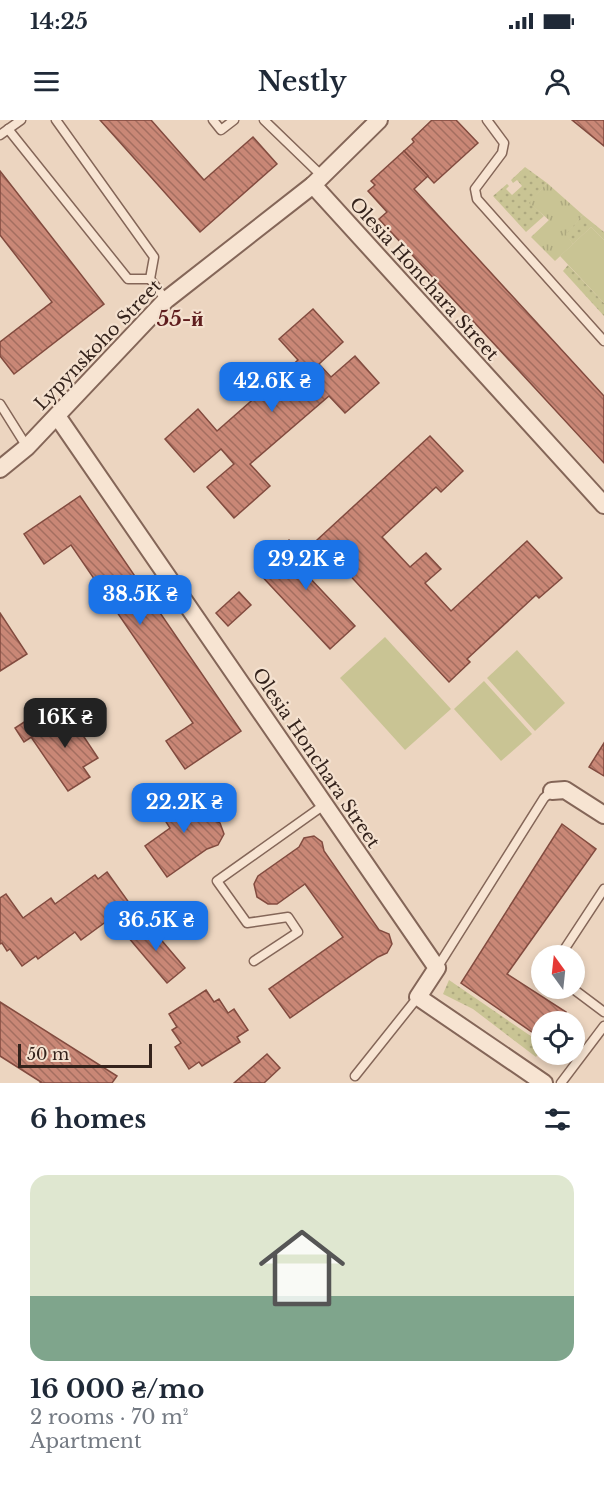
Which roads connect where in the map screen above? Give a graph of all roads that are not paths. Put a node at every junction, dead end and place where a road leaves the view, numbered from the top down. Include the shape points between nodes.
1 (21, 120) edge
2 (56, 120) edge
3 (213, 120) edge
4 (234, 120) edge
5 (264, 120) edge
6 (379, 120) edge
7 (487, 120) edge
8 (8, 129) junction
9 (0, 135) edge
10 (317, 181) junction
11 (150, 279) junction
12 (166, 300) junction
13 (604, 341) edge
14 (0, 404) edge
15 (57, 416) junction
16 (27, 447) junction
17 (0, 469) edge
18 (604, 505) edge
19 (552, 791) joint
20 (324, 806) junction
21 (604, 814) edge
22 (604, 889) edge
23 (567, 945) edge
24 (254, 961) dead end
25 (436, 968) junction
26 (418, 997) junction
27 (585, 998) edge
28 (604, 1012) edge
29 (604, 1026) edge
30 (355, 1076) dead end
31 (544, 1083) edge
32 (561, 1083) edge

1 - 8 lane
2 - 11 lane via 154,257
3 - 4 lane via 221,130
5 - 10 lane
6 - 10 street, Lypynskoho Street
7 - 13 lane via 504,143 502,153 475,189 477,199
8 - 9 lane
8 - 11 lane via 128,279
10 - 12 street, Lypynskoho Street
10 - 18 street, Olesia Honchara Street
11 - 12 lane
12 - 15 street, Lypynskoho Street
14 - 16 lane
15 - 16 street, Lypynskoho Street
15 - 20 street, Olesia Honchara Street
16 - 17 street, Lypynskoho Street
19 - 21 street via 565,790
19 - 25 lane via 543,798
20 - 24 lane via 217,881 247,923 288,917 298,932
20 - 25 street, Olesia Honchara Street
22 - 23 lane
25 - 26 street
26 - 30 lane
26 - 31 street
27 - 28 lane
29 - 32 lane

